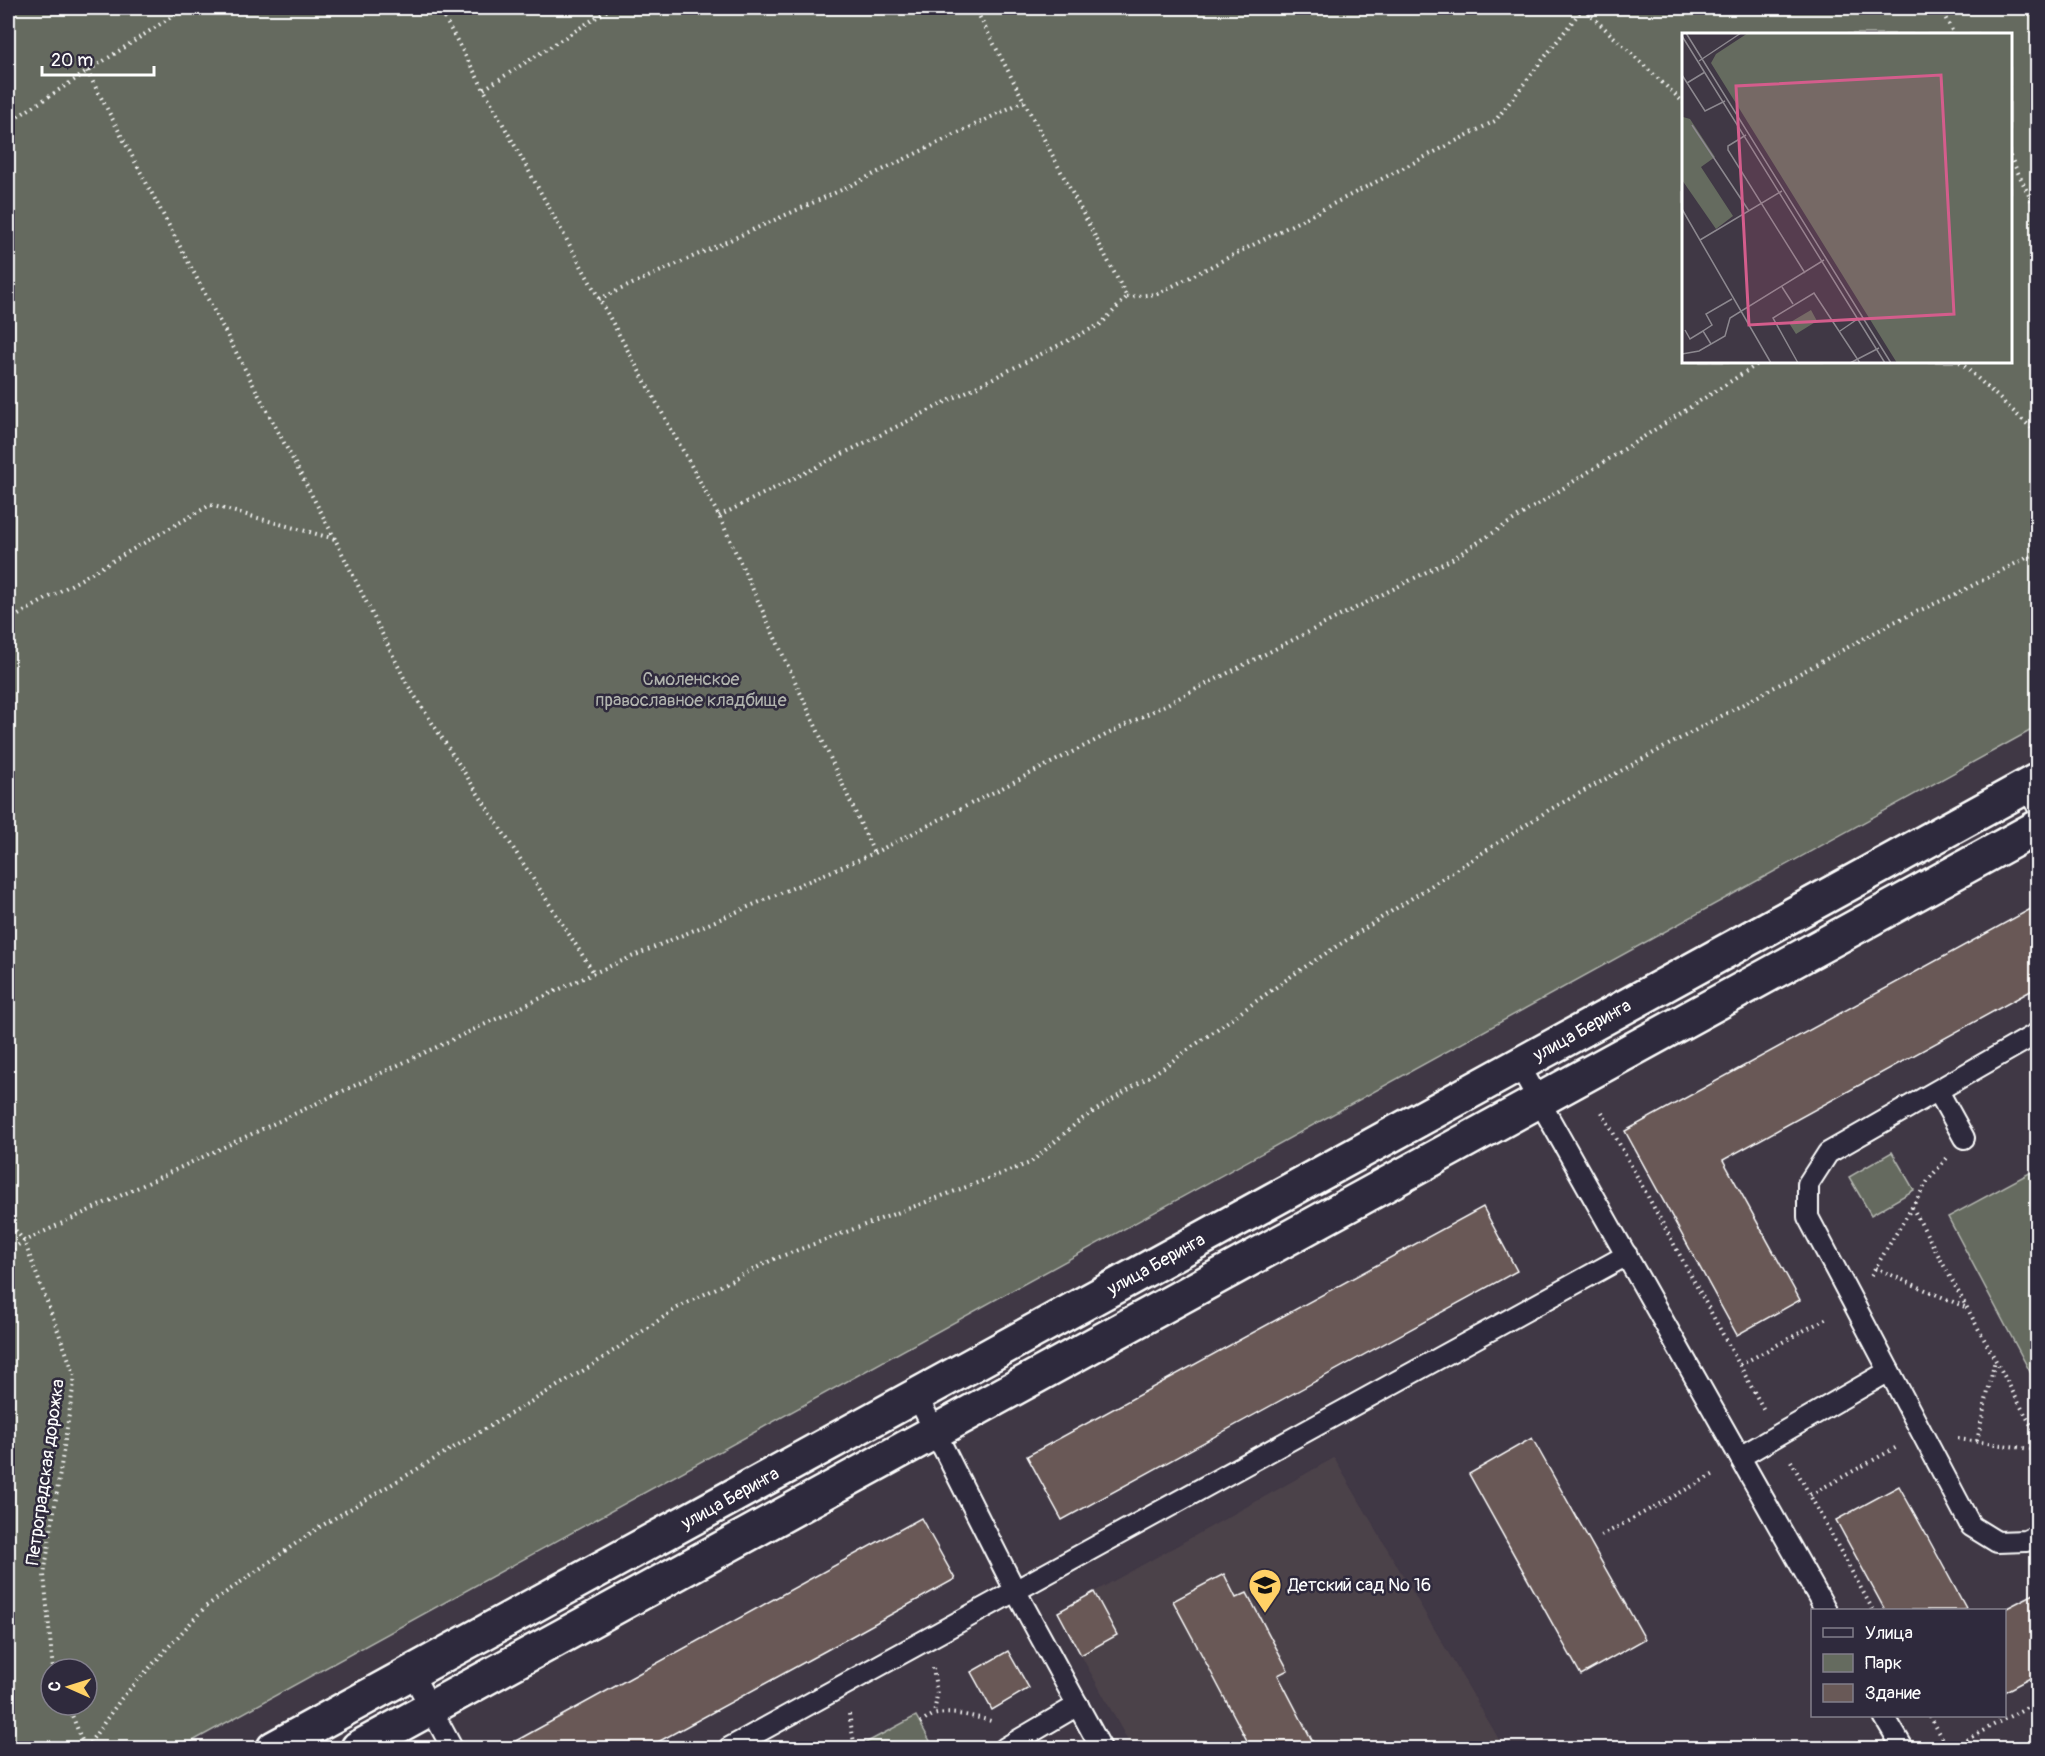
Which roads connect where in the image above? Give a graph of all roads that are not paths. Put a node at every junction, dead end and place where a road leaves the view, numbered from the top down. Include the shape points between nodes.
1 (2034, 791) edge
2 (2037, 827) edge
3 (2037, 1033) edge
4 (1519, 1065) junction
5 (1938, 1091) junction
6 (1540, 1100) junction
7 (1964, 1138) road end
8 (1627, 1255) junction
9 (1889, 1371) junction
10 (916, 1396) junction
11 (935, 1432) junction
12 (1740, 1457) junction
13 (2037, 1535) edge
14 (1015, 1590) junction
15 (1825, 1609) edge
16 (412, 1673) junction
17 (1078, 1705) junction
18 (431, 1708) junction
19 (1885, 1717) edge
20 (274, 1749) edge
21 (358, 1749) edge
22 (452, 1749) edge
23 (729, 1749) edge
24 (1005, 1749) edge
25 (1101, 1749) edge
26 (1903, 1749) edge

1 - 4 street, улица Беринга
2 - 6 street
3 - 5 lane
4 - 6 lane
4 - 10 street, улица Беринга
5 - 7 lane
5 - 9 lane via 1828,1154 1808,1184 1808,1217
6 - 8 lane
6 - 11 street
8 - 12 lane
8 - 14 lane
9 - 12 lane
9 - 13 lane via 1971,1526 1997,1542 2026,1541
10 - 11 lane
10 - 16 street, улица Беринга
11 - 14 lane
11 - 18 street
12 - 15 lane
14 - 17 lane
14 - 23 lane
16 - 18 lane
16 - 20 street, улица Беринга
17 - 24 lane
17 - 25 lane
18 - 21 street
18 - 22 lane
19 - 26 lane

